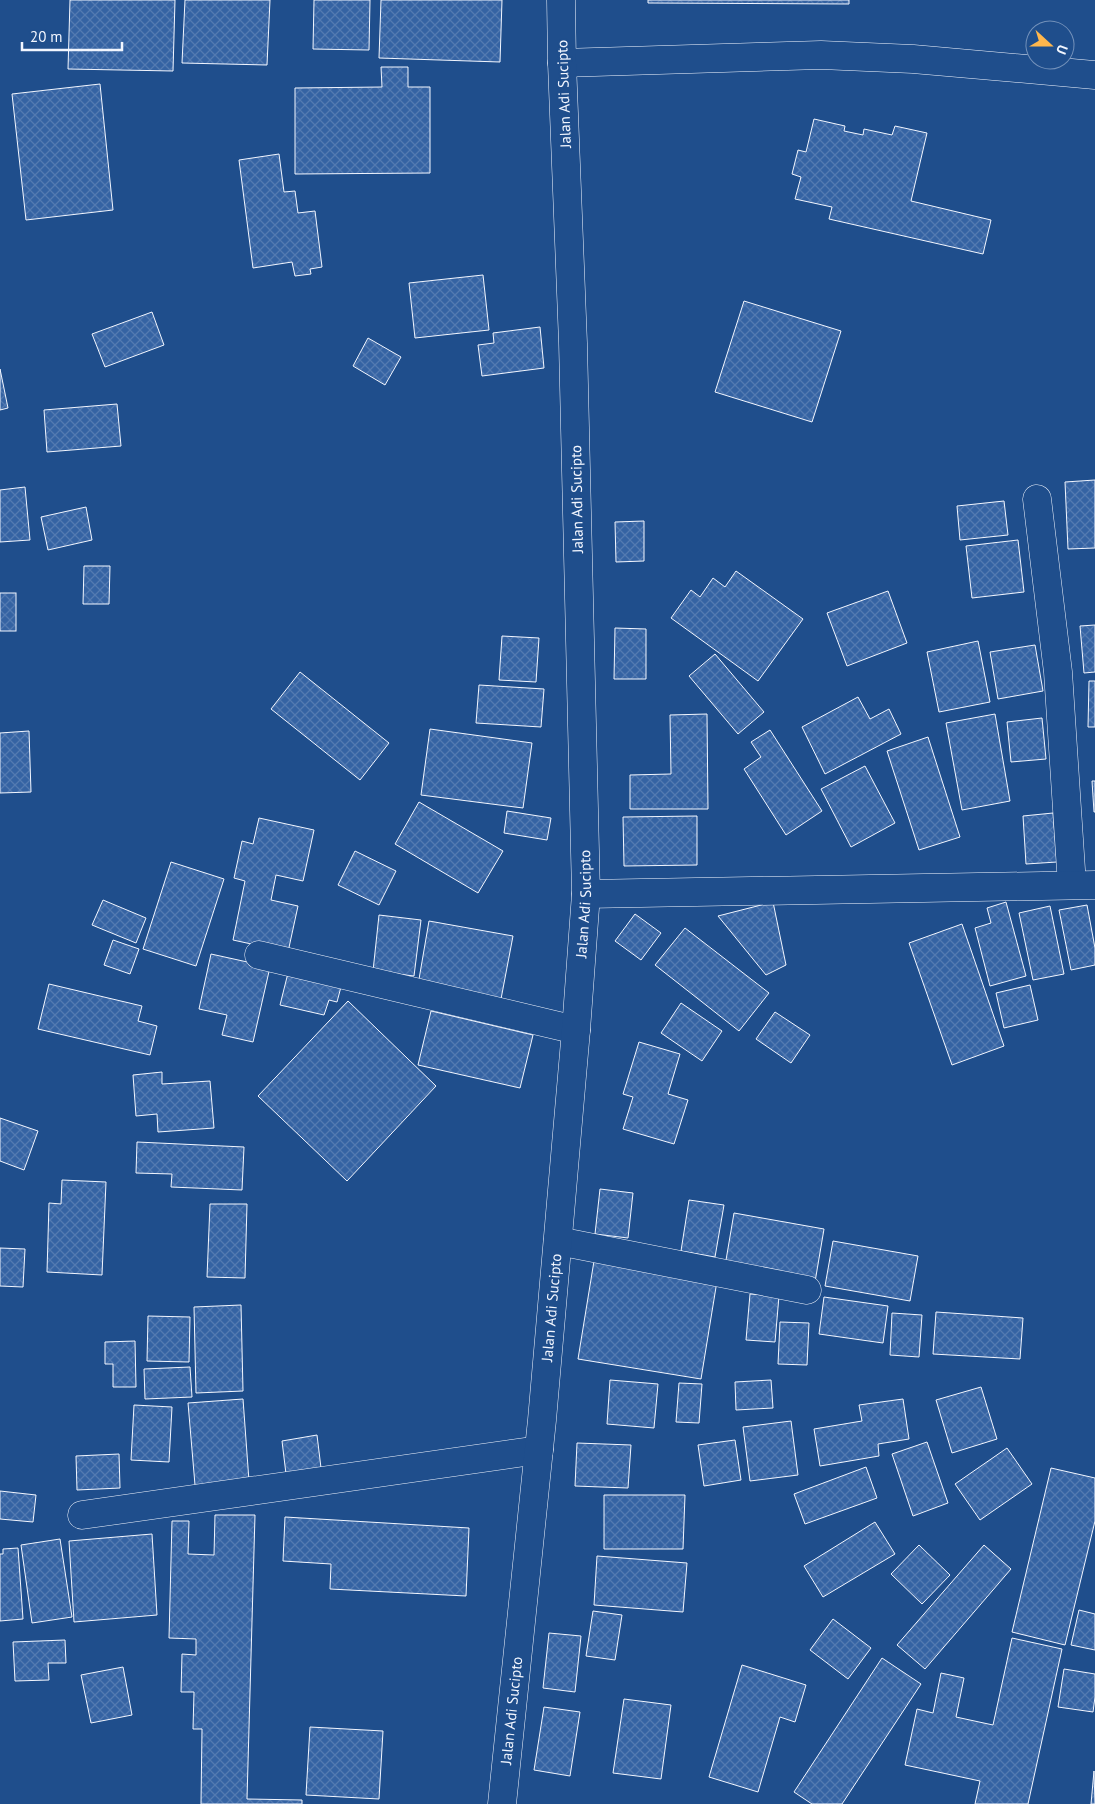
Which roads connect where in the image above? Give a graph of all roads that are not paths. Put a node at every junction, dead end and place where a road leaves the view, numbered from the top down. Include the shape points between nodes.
1 (561, 0) edge
2 (562, 63) junction
3 (1092, 68) edge
4 (1037, 499) dead end
5 (1084, 885) edge
6 (586, 894) junction
7 (259, 955) dead end
8 (576, 1030) junction
9 (558, 1241) junction
10 (807, 1290) dead end
11 (539, 1450) junction
12 (82, 1515) dead end
13 (506, 1803) edge

1 - 2 street, Jalan Adi Sucipto
2 - 3 street via 820,55
2 - 6 street, Jalan Adi Sucipto via 573,343
4 - 5 street
5 - 6 street
6 - 8 street, Jalan Adi Sucipto
7 - 8 street
8 - 9 street, Jalan Adi Sucipto
9 - 10 street
9 - 11 street, Jalan Adi Sucipto
11 - 12 street
11 - 13 street, Jalan Adi Sucipto

